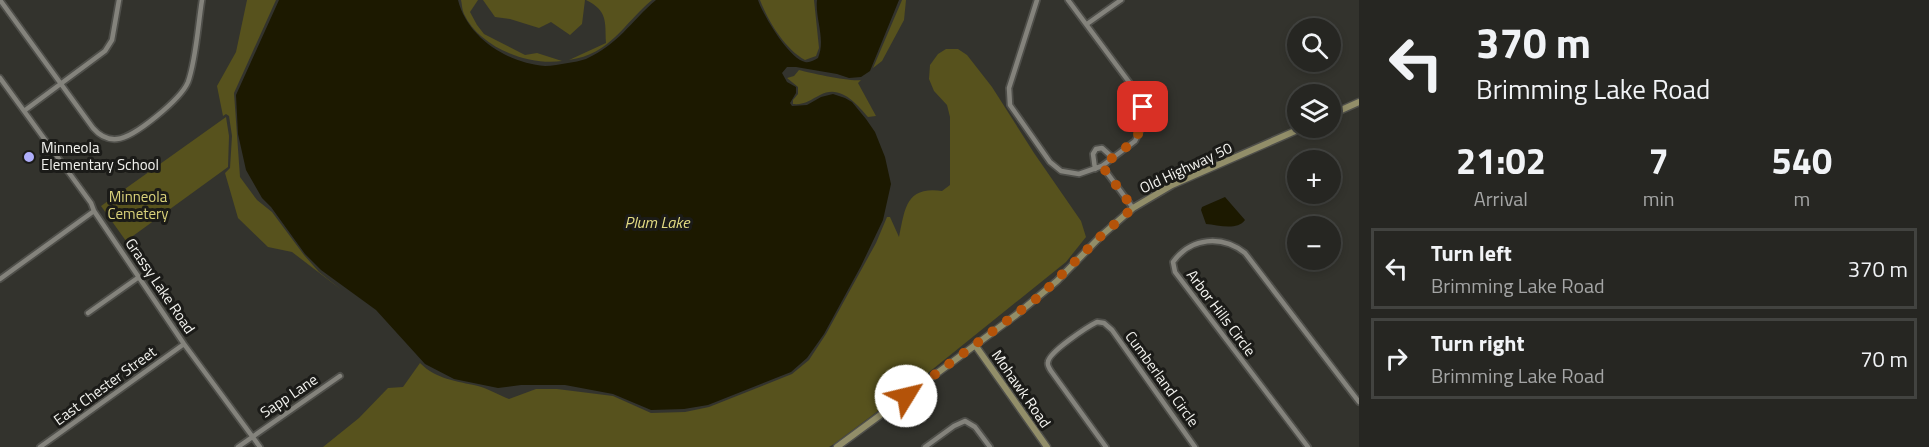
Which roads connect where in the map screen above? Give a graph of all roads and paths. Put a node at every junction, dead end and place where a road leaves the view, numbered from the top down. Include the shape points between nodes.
1 (0, 0) edge
2 (119, 0) edge
3 (202, 0) edge
4 (1037, 0) edge
5 (1068, 0) edge
6 (1121, 0) edge
7 (1087, 24) junction
8 (0, 78) edge
9 (61, 84) junction
10 (1359, 102) edge
11 (1341, 110) edge
12 (24, 111) junction
13 (1287, 135) edge
14 (1112, 157) junction
15 (1102, 166) junction
16 (1095, 169) junction
17 (1133, 208) junction
18 (94, 212) junction
19 (139, 277) junction
20 (0, 279) edge
21 (88, 314) dead end
22 (184, 344) junction
23 (975, 345) junction
24 (340, 376) dead end
25 (1359, 402) edge
26 (252, 436) junction
27 (40, 447) edge
28 (238, 447) edge
29 (260, 447) edge
30 (837, 447) edge
31 (925, 447) edge
32 (990, 447) edge
33 (1047, 447) edge
34 (1106, 447) edge
35 (1195, 447) edge
36 (1308, 447) edge

1 - 9 street
2 - 9 street via 110,45
3 - 9 street via 185,87 176,100 127,136 111,139 97,133
4 - 16 street via 1009,88 1010,105 1056,167 1073,174
5 - 7 street
6 - 7 street
7 - 14 street via 1143,107 1144,121 1135,141
8 - 12 street, Grassy Lake Road
9 - 12 street
10 - 11 main road
12 - 18 street, Grassy Lake Road
13 - 17 main road, Old Highway 50 via 1172,185
14 - 15 street
14 - 16 street via 1102,148 1096,149 1092,158
15 - 16 street
15 - 17 street
17 - 23 main road, Old Highway 50 via 1040,296
18 - 19 street, Grassy Lake Road
18 - 20 street
19 - 21 street
19 - 22 street, Grassy Lake Road
22 - 26 street, Grassy Lake Road
22 - 27 street, East Chester Street
23 - 30 main road, Old Highway 50
23 - 33 main road, Mohawk Road
24 - 26 street, Sapp Lane
25 - 36 street, Arbor Hills Circle via 1245,253 1218,241 1200,243 1179,255 1173,262 1175,272
26 - 28 street, Sapp Lane
26 - 29 street, Grassy Lake Road
31 - 32 street via 965,421 975,427
34 - 35 street, Cumberland Circle via 1048,362 1060,348 1097,322 1112,330

